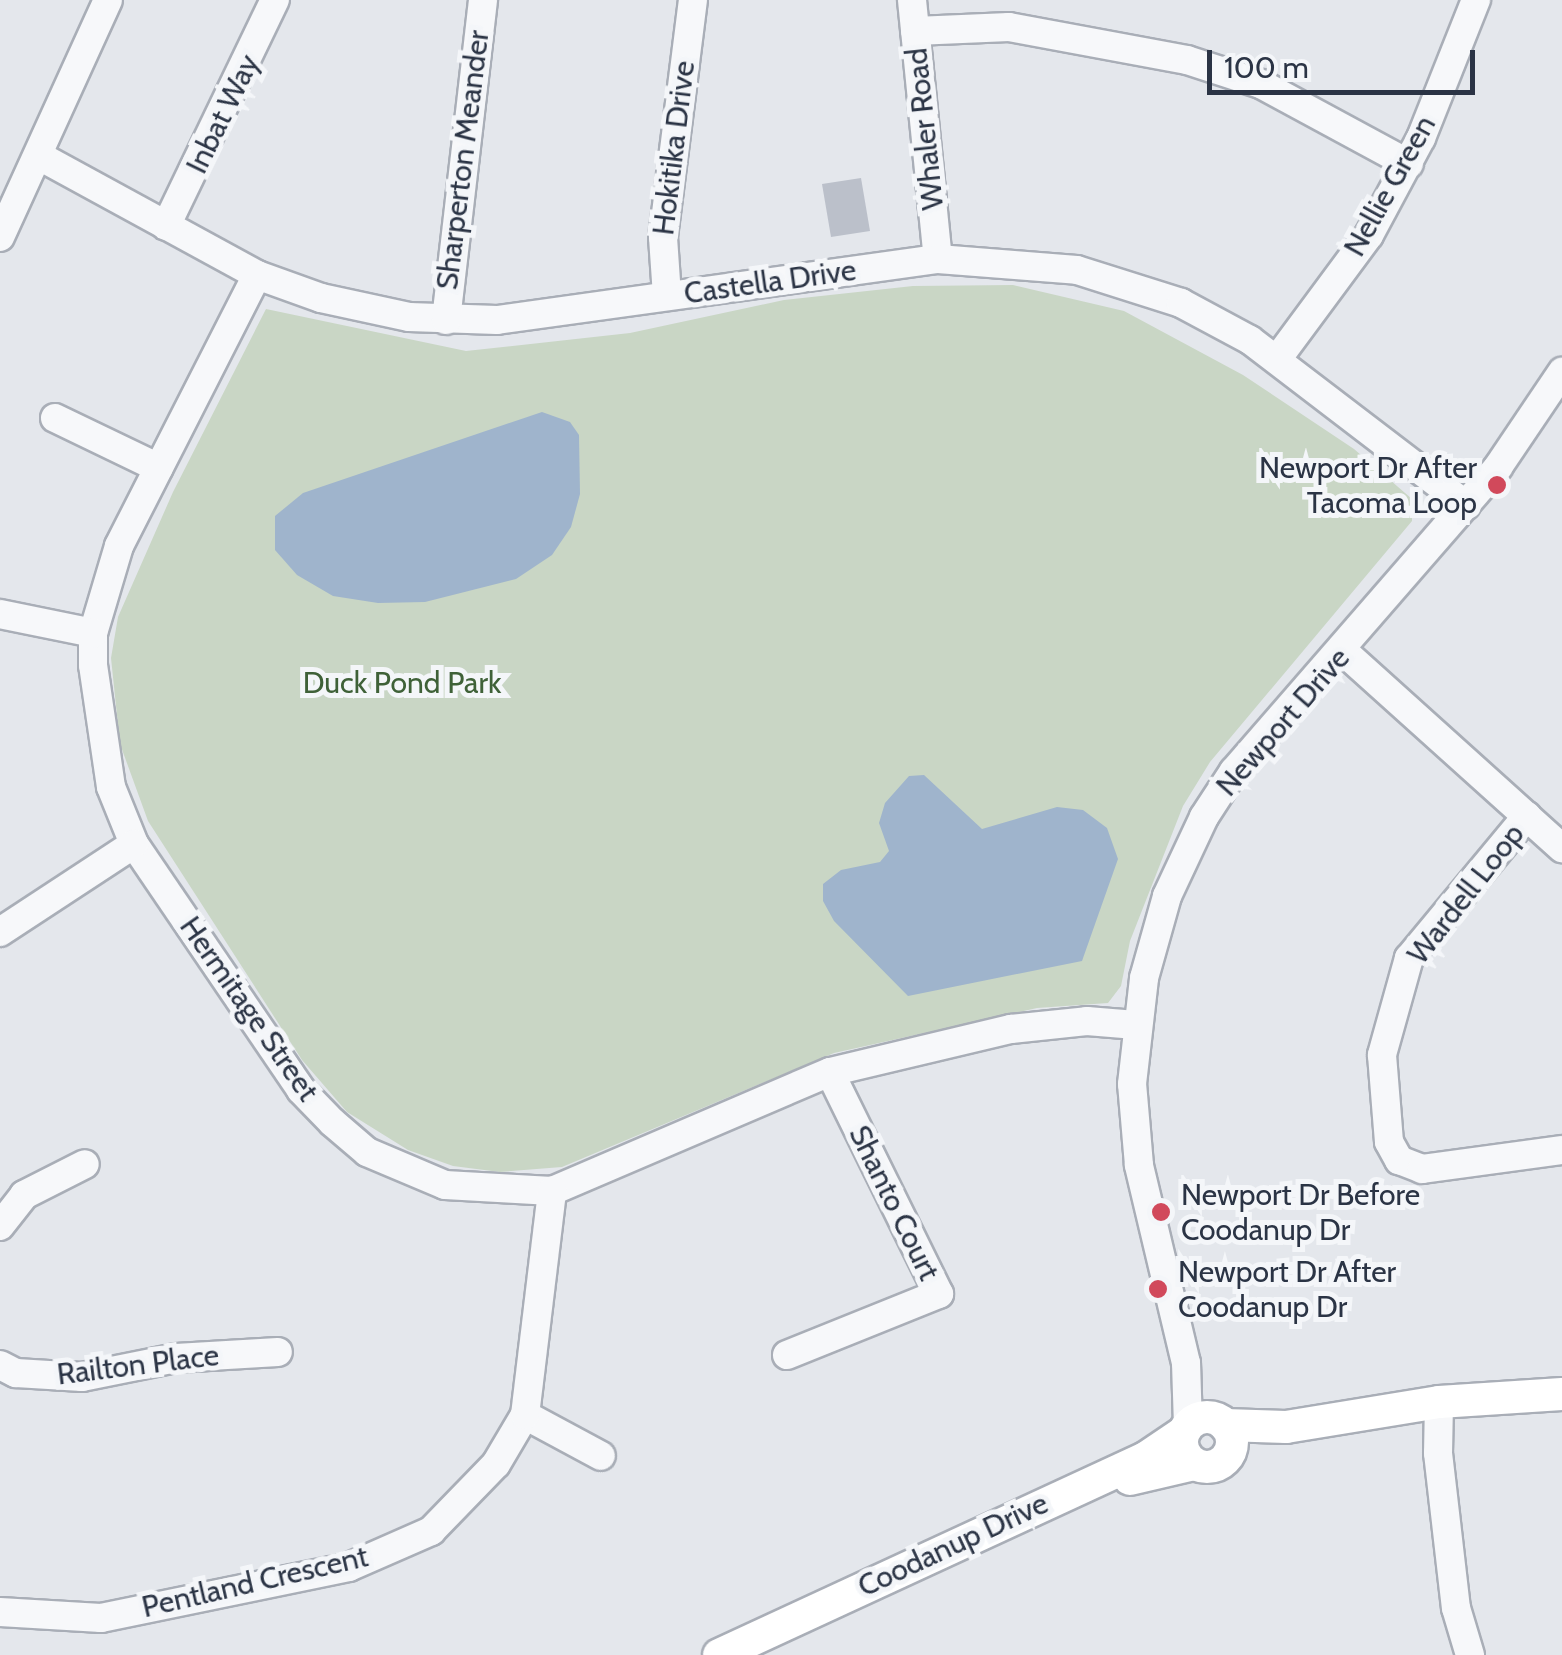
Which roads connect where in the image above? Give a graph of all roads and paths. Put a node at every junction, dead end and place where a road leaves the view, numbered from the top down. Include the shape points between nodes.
1 (108, 0) edge
2 (274, 0) edge
3 (483, 0) edge
4 (693, 0) edge
5 (912, 0) edge
6 (1476, 0) edge
7 (915, 32) junction
8 (41, 157) junction
9 (1409, 164) junction
10 (166, 226) junction
11 (0, 237) edge
12 (938, 259) junction
13 (257, 275) junction
14 (667, 296) junction
15 (446, 320) junction
16 (1278, 358) junction
17 (1562, 372) edge
18 (56, 418) dead end
19 (159, 468) junction
20 (1466, 505) junction
21 (0, 614) edge
22 (93, 633) junction
23 (1343, 651) junction
24 (1527, 816) junction
25 (134, 844) junction
26 (1562, 848) edge
27 (0, 932) edge
28 (1136, 1025) junction
29 (830, 1072) junction
30 (1562, 1150) edge
31 (85, 1164) dead end
32 (552, 1191) junction
33 (0, 1226) edge
34 (278, 1352) dead end
35 (787, 1355) dead end
36 (0, 1365) edge
37 (1562, 1394) edge
38 (1562, 1407) edge
39 (1438, 1410) junction
40 (525, 1415) junction
41 (1208, 1430) junction
42 (600, 1456) dead end
43 (0, 1612) edge
44 (719, 1655) edge
45 (749, 1655) edge
46 (1470, 1655) edge

1 - 8 street
2 - 10 street, Inbat Way via 246,71
3 - 15 street, Sharperton Meander
4 - 14 street, Hokitika Drive via 662,237
5 - 7 street, Whaler Road
6 - 9 street, Nellie Green
7 - 9 street via 1009,26 1187,60 1261,84
7 - 12 street, Whaler Road
8 - 10 street, Castella Drive
8 - 11 street
9 - 16 street, Nellie Green via 1370,235
10 - 13 street, Castella Drive
12 - 14 street, Castella Drive
12 - 16 street, Castella Drive via 1040,264 1130,284 1216,320
13 - 15 street, Castella Drive via 376,312
13 - 19 street, Hermitage Street
14 - 15 street, Castella Drive via 497,320
16 - 20 street, Castella Drive
17 - 20 street, Newport Drive
18 - 19 street
19 - 22 street, Hermitage Street via 120,546
20 - 23 street, Newport Drive
21 - 22 street
22 - 25 street, Hermitage Street via 111,787
23 - 24 street, Wardell Loop
23 - 28 street, Newport Drive via 1268,729 1204,818 1156,927
24 - 26 street, Wardell Loop
24 - 30 street, Wardell Loop via 1409,958 1382,1055 1389,1142 1399,1160 1422,1168
25 - 27 street
25 - 32 street, Hermitage Street via 301,1090 368,1152 445,1185
28 - 29 street, Hermitage Street via 1087,1021 1011,1029
28 - 41 street, Newport Drive via 1132,1084 1139,1165
29 - 32 street, Hermitage Street
29 - 35 street, Shanto Court via 940,1294
31 - 33 street via 24,1195
32 - 40 street, Pentland Crescent
34 - 36 street, Railton Place via 176,1358 82,1377 16,1373
37 - 39 main road, Coodanup Drive
38 - 39 main road, Coodanup Drive
39 - 41 main road, Coodanup Drive
39 - 46 street via 1456,1608
40 - 42 street
40 - 43 street, Pentland Crescent via 496,1464 432,1531 349,1567 101,1618
41 - 44 main road, Coodanup Drive
41 - 45 main road, Coodanup Drive via 1215,1466 1194,1464 1102,1490

